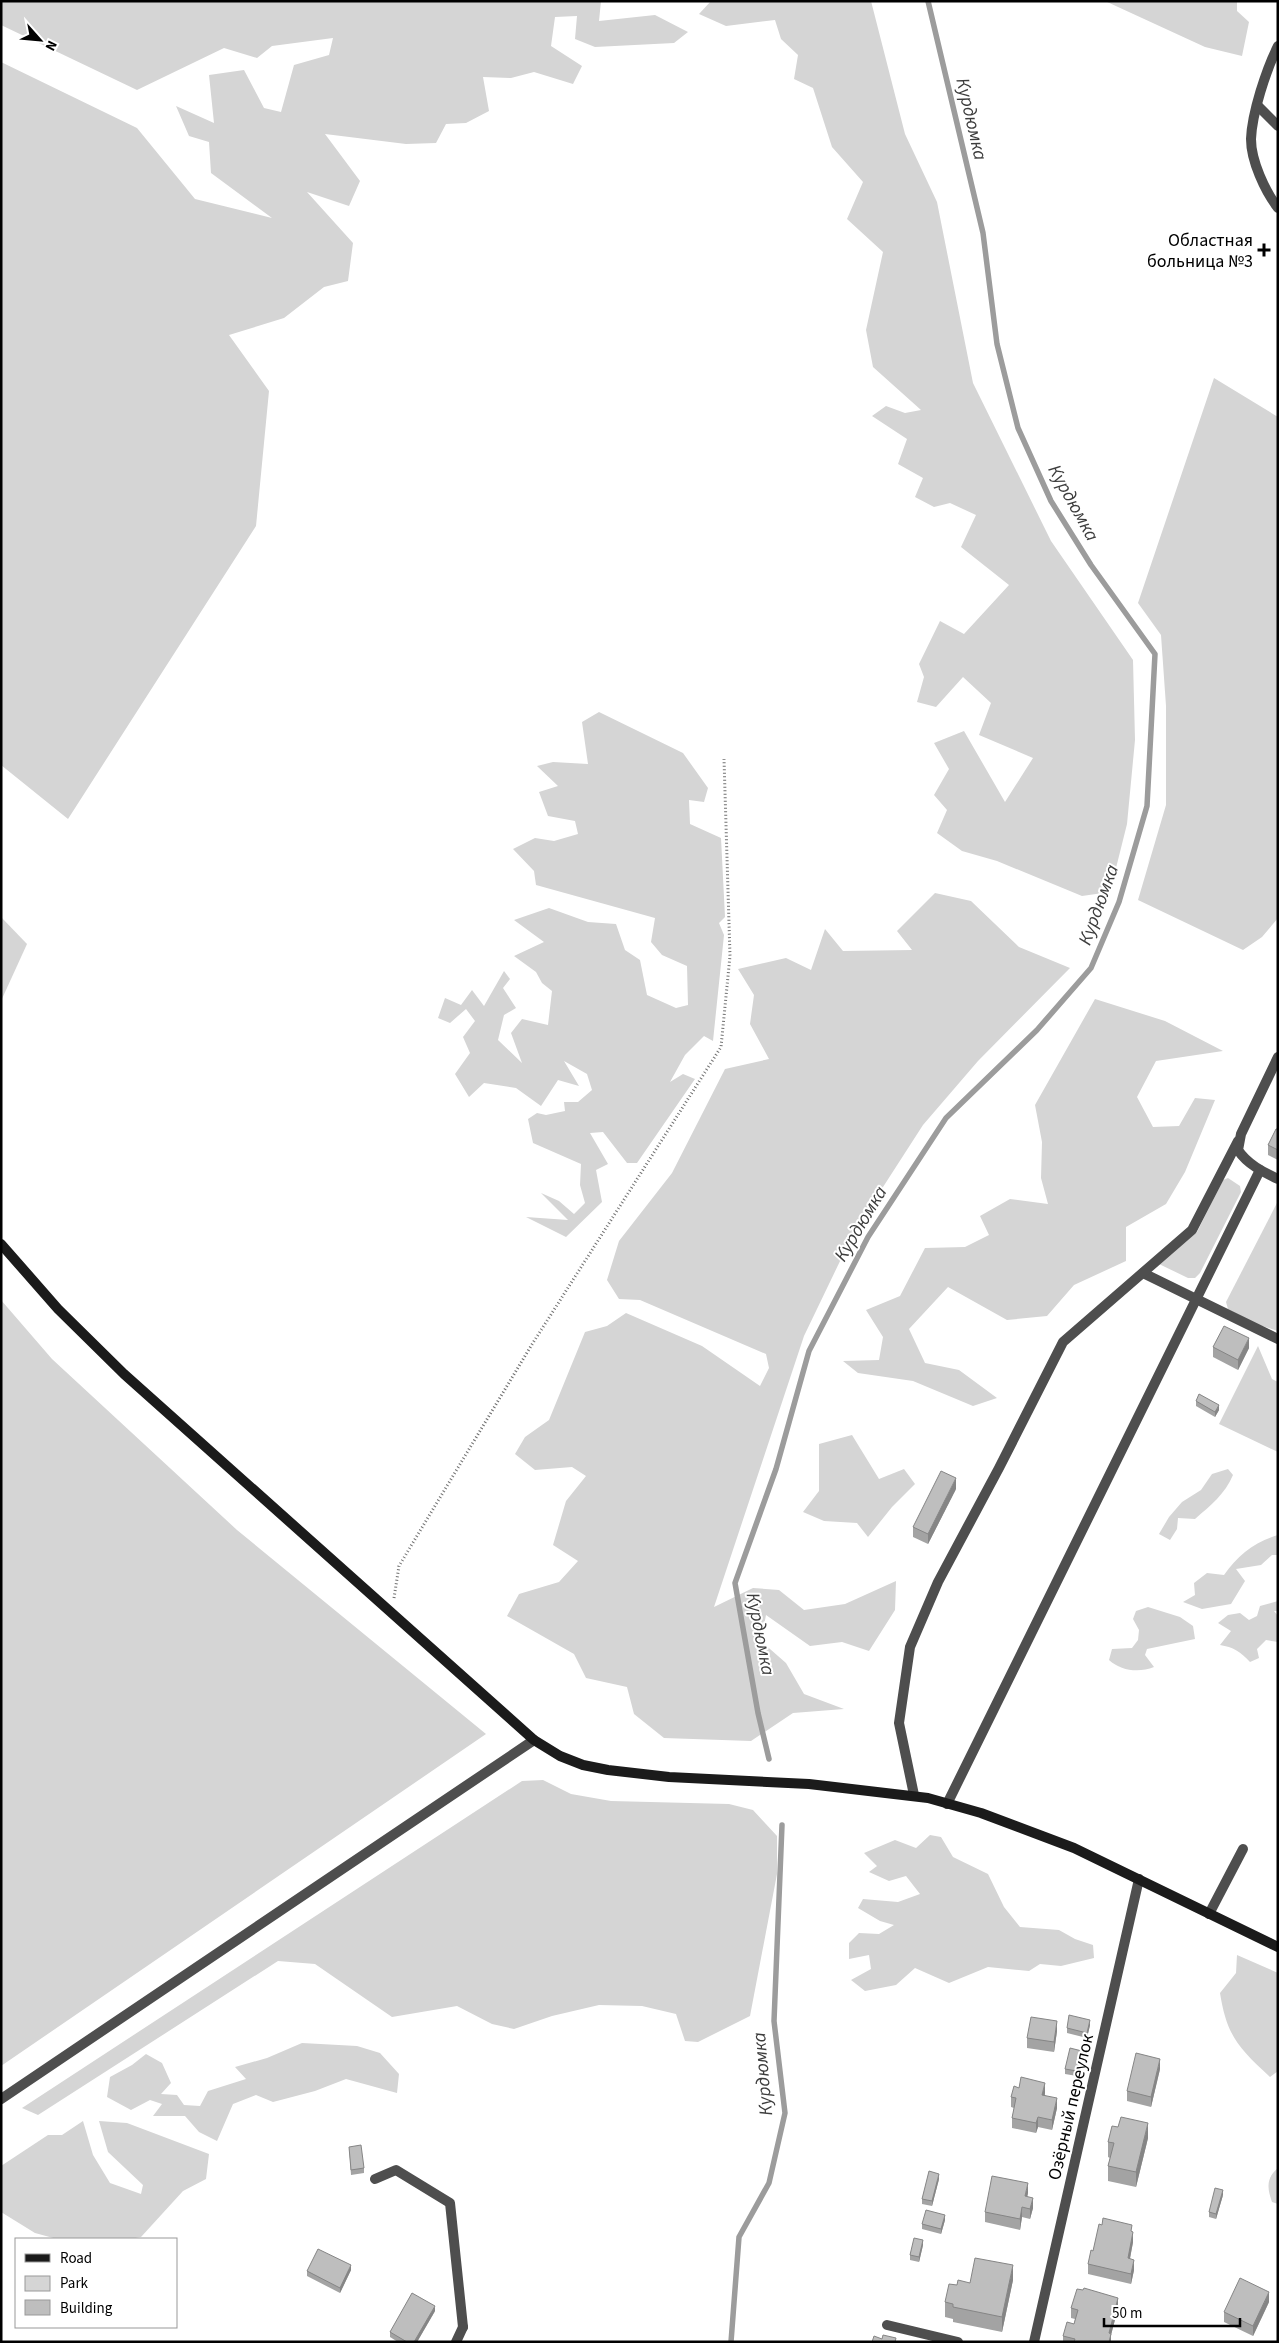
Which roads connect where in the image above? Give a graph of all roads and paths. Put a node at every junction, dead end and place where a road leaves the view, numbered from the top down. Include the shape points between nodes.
1 (1278, 46) edge
2 (1258, 106) junction
3 (1278, 126) edge
4 (1278, 208) edge
5 (724, 759) dead end
6 (1278, 1057) edge
7 (1238, 1141) junction
8 (1260, 1170) junction
9 (1278, 1179) edge
10 (1, 1244) edge
11 (1142, 1273) junction
12 (1197, 1299) junction
13 (1278, 1339) edge
14 (392, 1614) junction
15 (534, 1740) junction
16 (914, 1795) junction
17 (947, 1804) junction
18 (1243, 1849) dead end
19 (1139, 1879) junction
20 (1209, 1914) junction
21 (1278, 1947) edge
22 (1, 2099) edge
23 (375, 2179) dead end
24 (887, 2325) dead end
25 (456, 2342) edge
26 (958, 2342) edge
27 (1034, 2342) edge

1 - 2 street
2 - 3 street
2 - 4 street via 1252,128 1252,152 1271,199
5 - 14 path via 730,956 721,1047 531,1346 399,1566
6 - 7 street
7 - 8 street via 1241,1155
7 - 11 street via 1192,1230
8 - 9 street
8 - 12 street
10 - 14 main road via 58,1309 124,1374
11 - 12 street
11 - 16 street via 1063,1342 938,1582 910,1647 899,1723
12 - 13 street
12 - 17 street
14 - 15 main road
15 - 16 main road via 560,1756 608,1770
15 - 22 street
16 - 17 main road
17 - 19 main road via 1035,1831
18 - 20 street
19 - 20 main road
19 - 27 street, Озёрный переулок
20 - 21 main road
23 - 25 street via 396,2170 450,2203 463,2327
24 - 26 street

